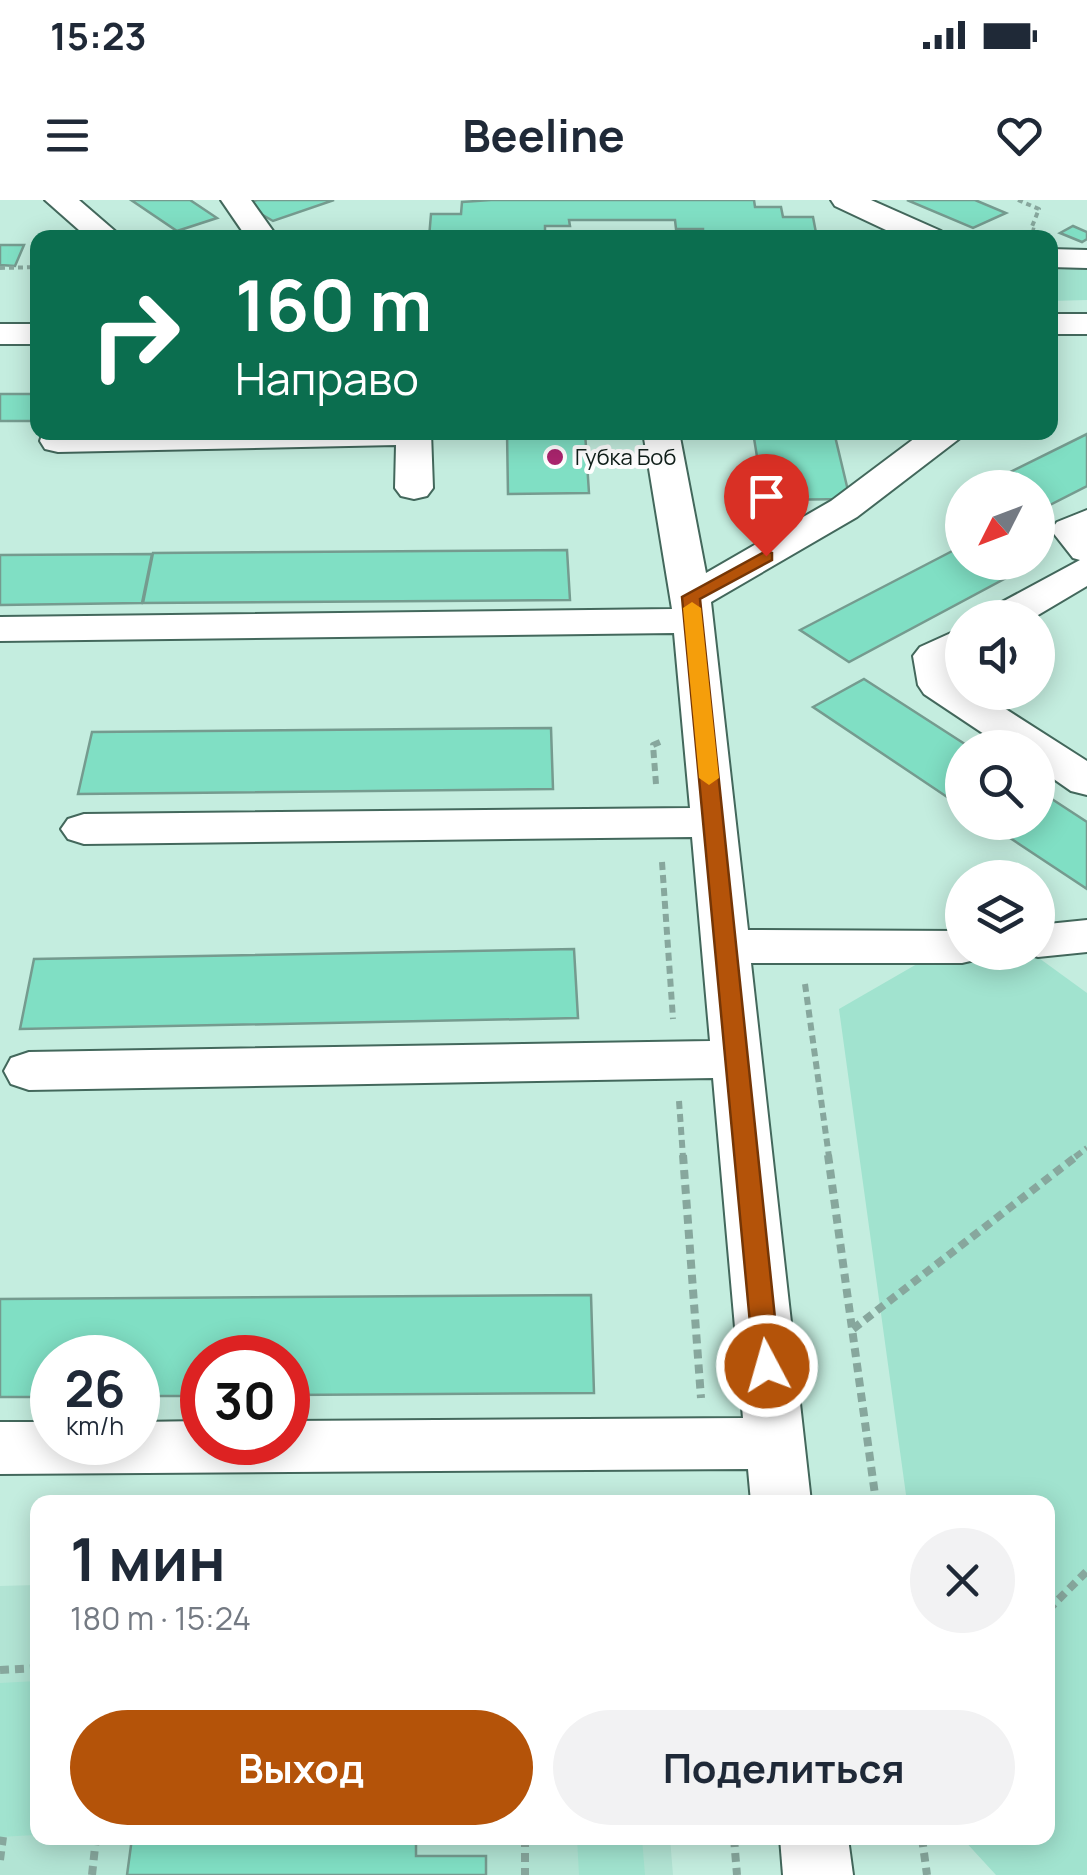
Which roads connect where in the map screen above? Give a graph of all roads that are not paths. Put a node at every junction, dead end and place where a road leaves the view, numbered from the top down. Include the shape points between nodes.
1 (60, 200) edge
2 (236, 200) edge
3 (846, 200) edge
4 (98, 230) edge
5 (257, 230) edge
6 (912, 230) edge
7 (1058, 258) edge
8 (1087, 260) edge
9 (1058, 324) edge
10 (1087, 324) edge
11 (0, 334) edge
12 (30, 334) edge
13 (58, 440) edge
14 (109, 440) edge
15 (414, 440) edge
16 (662, 440) edge
17 (935, 440) edge
18 (414, 488) dead end
19 (1087, 521) edge
20 (1086, 567) edge
21 (1032, 600) edge
22 (692, 609) junction
23 (0, 629) edge
24 (945, 650) edge
25 (945, 689) edge
26 (977, 710) edge
27 (1008, 730) edge
28 (1055, 760) edge
29 (1087, 781) edge
30 (713, 822) junction
31 (84, 829) dead end
32 (1087, 936) edge
33 (1055, 939) edge
34 (726, 946) junction
35 (945, 947) edge
36 (737, 1059) junction
37 (28, 1071) dead end
38 (775, 1443) junction
39 (0, 1448) edge
40 (780, 1495) edge
41 (815, 1845) edge
42 (818, 1875) edge

1 - 4 street
2 - 5 street
3 - 6 street
7 - 8 street
9 - 10 street
11 - 12 street
13 - 14 street
15 - 18 street
16 - 22 street
17 - 22 street
19 - 20 street via 1070,530
20 - 21 street
22 - 23 street
22 - 30 street
24 - 25 street via 934,656
26 - 27 street
28 - 29 street
30 - 31 street
30 - 34 street
32 - 33 street
34 - 35 street
34 - 36 street
36 - 37 street
36 - 38 street
38 - 39 street
38 - 40 street
41 - 42 street

